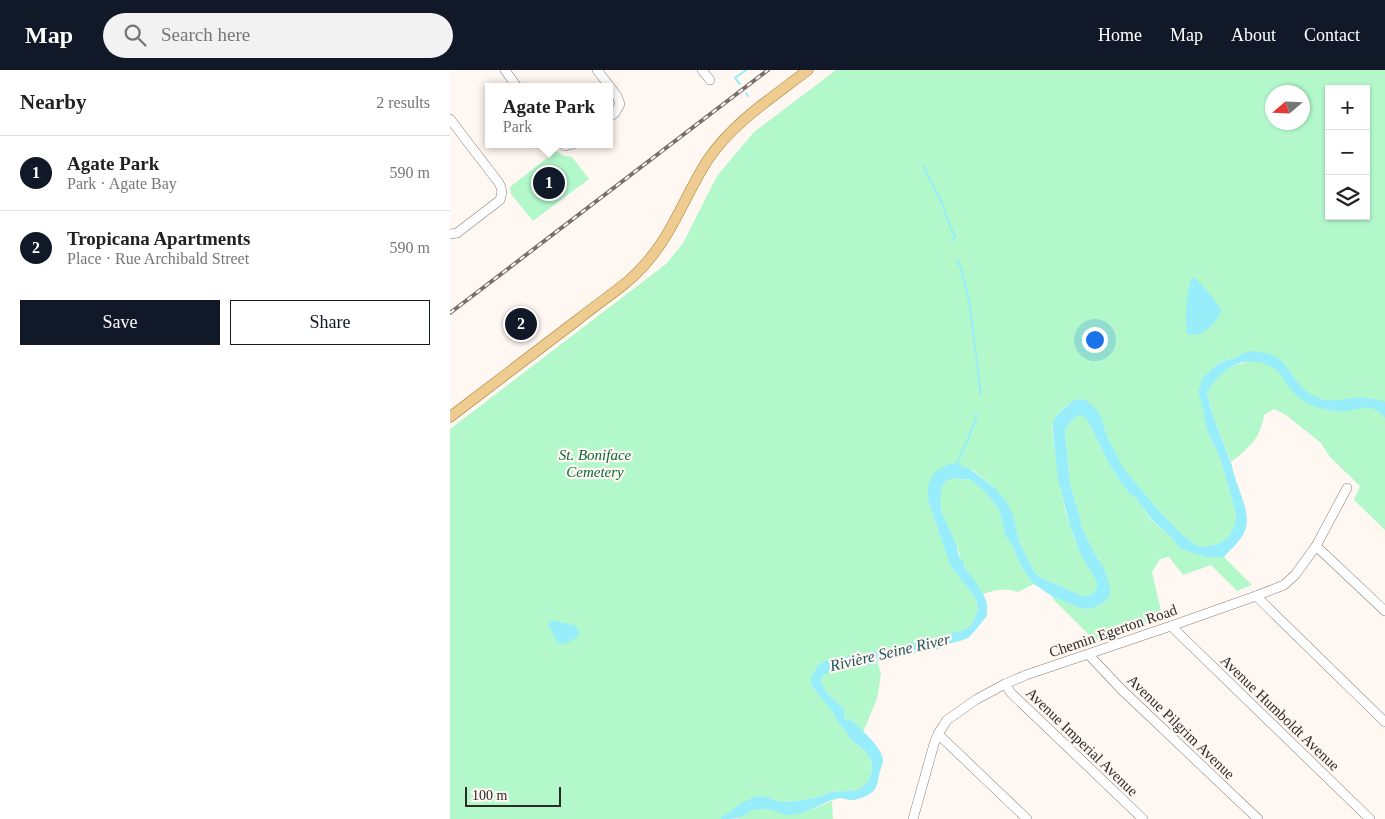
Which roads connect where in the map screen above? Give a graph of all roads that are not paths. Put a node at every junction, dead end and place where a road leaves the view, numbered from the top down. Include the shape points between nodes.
1 (505, 70) edge
2 (597, 70) edge
3 (702, 70) edge
4 (808, 70) edge
5 (710, 80) dead end
6 (514, 83) edge
7 (607, 83) edge
8 (613, 91) edge
9 (613, 114) edge
10 (450, 119) edge
11 (450, 234) edge
12 (450, 417) edge
13 (1348, 488) dead end
14 (1316, 546) junction
15 (1256, 596) junction
16 (1385, 611) edge
17 (1171, 626) junction
18 (1088, 654) junction
19 (1005, 684) junction
20 (1385, 722) edge
21 (938, 734) junction
22 (913, 819) edge
23 (1027, 819) edge
24 (1143, 819) edge
25 (1258, 819) edge
26 (1370, 819) edge

1 - 6 street
2 - 7 street
3 - 5 street
4 - 12 main road via 742,122 720,144 707,160 670,230 646,263 616,290
8 - 9 street via 620,104
10 - 11 street via 499,183 502,194 500,200
13 - 14 street, Chemin Egerton Road
14 - 15 street, Chemin Egerton Road via 1290,581
14 - 16 street
15 - 17 street, Chemin Egerton Road
15 - 20 street
17 - 18 street, Chemin Egerton Road
17 - 26 street, Avenue Humboldt Avenue
18 - 19 street, Chemin Egerton Road
18 - 25 street, Avenue Pilgrim Avenue
19 - 21 street, Chemin Egerton Road via 947,720
19 - 24 street, Avenue Imperial Avenue via 1010,693
21 - 22 street, Chemin Egerton Road
21 - 23 street

